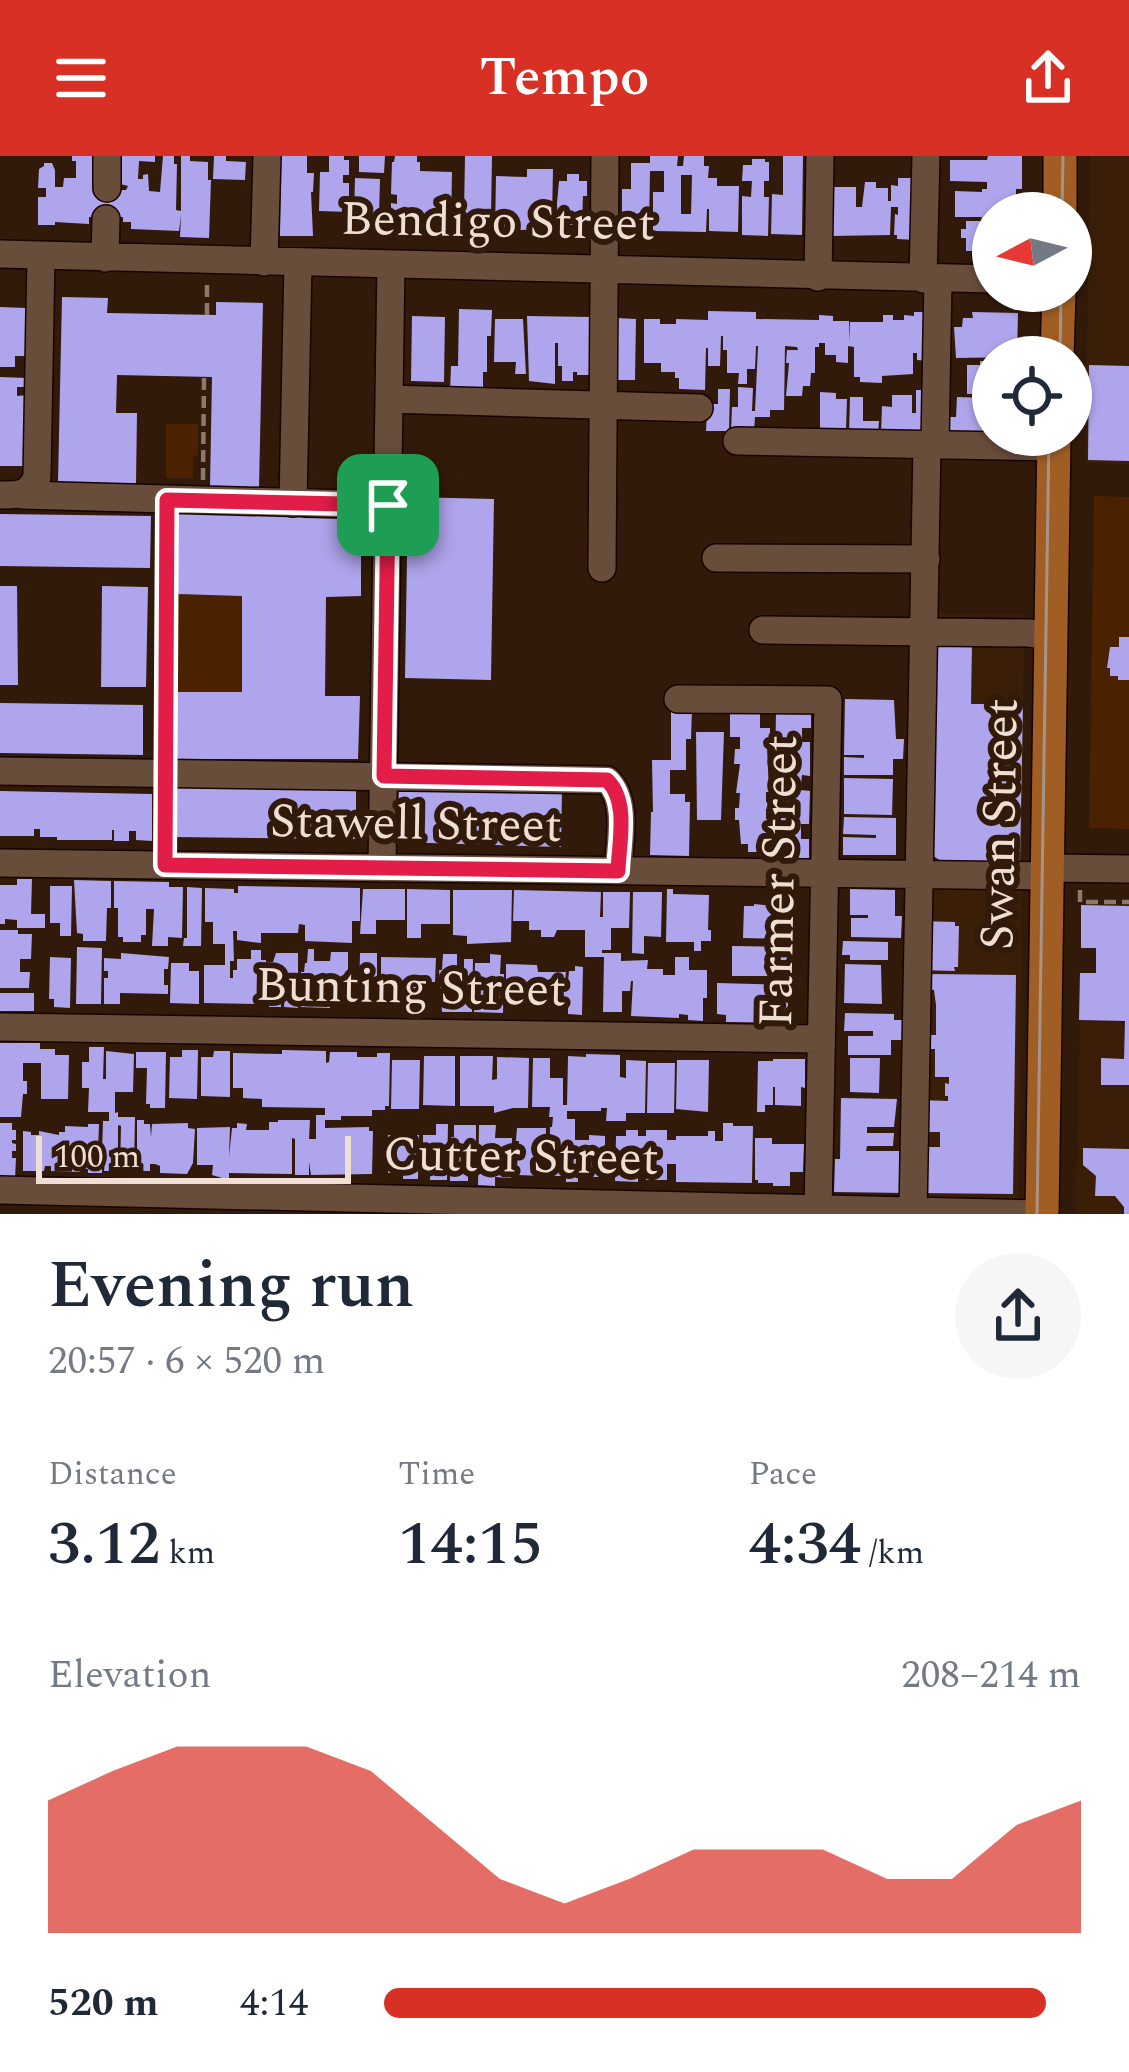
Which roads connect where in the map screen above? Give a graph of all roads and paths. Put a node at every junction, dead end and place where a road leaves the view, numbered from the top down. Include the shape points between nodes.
1 (107, 156) edge
2 (268, 156) edge
3 (605, 156) edge
4 (820, 156) edge
5 (926, 156) edge
6 (1060, 156) edge
7 (106, 188) dead end
8 (1060, 192) edge
9 (106, 219) dead end
10 (0, 254) edge
11 (41, 256) junction
12 (105, 258) junction
13 (208, 260) junction
14 (264, 262) junction
15 (298, 262) junction
16 (391, 264) junction
17 (604, 268) junction
18 (818, 277) junction
19 (930, 279) junction
20 (972, 280) edge
21 (207, 315) dead end
22 (204, 377) dead end
23 (389, 399) junction
24 (604, 405) junction
25 (699, 408) dead end
26 (736, 441) dead end
27 (972, 444) edge
28 (931, 445) junction
29 (1054, 456) edge
30 (11, 495) edge
31 (167, 500) junction
32 (202, 501) junction
33 (293, 502) junction
34 (388, 505) junction
35 (716, 557) dead end
36 (926, 559) junction
37 (602, 568) dead end
38 (763, 630) dead end
39 (922, 632) junction
40 (1051, 635) junction
41 (678, 699) dead end
42 (0, 771) edge
43 (166, 771) junction
44 (384, 776) junction
45 (0, 863) edge
46 (165, 865) junction
47 (382, 868) junction
48 (1129, 869) edge
49 (618, 871) junction
50 (1047, 872) junction
51 (825, 873) junction
52 (920, 874) junction
53 (1080, 902) dead end
54 (1129, 902) edge
55 (0, 1027) edge
56 (820, 1039) junction
57 (0, 1190) edge
58 (193, 1204) edge
59 (368, 1206) edge
60 (710, 1210) edge
61 (818, 1211) edge
62 (913, 1212) edge
63 (1041, 1214) edge

1 - 7 street
2 - 14 street
3 - 17 street
4 - 18 street
5 - 19 street
6 - 8 main road
9 - 12 street
10 - 11 street, Bendigo Street
11 - 12 street, Bendigo Street
11 - 30 street via 37,477 32,488
12 - 13 street, Bendigo Street
13 - 14 street, Bendigo Street
13 - 21 path
14 - 15 street, Bendigo Street
15 - 16 street, Bendigo Street
15 - 33 street
16 - 17 street, Bendigo Street
16 - 23 street
17 - 18 street, Bendigo Street
17 - 24 street
18 - 19 street, Bendigo Street
19 - 20 street, Bendigo Street
19 - 28 street
22 - 32 path
23 - 24 street
23 - 34 street
24 - 25 street
24 - 37 street
26 - 28 street
27 - 28 street
28 - 36 street
29 - 40 main road, Swan Street
30 - 31 street
31 - 32 street
31 - 43 path
32 - 33 street
33 - 34 street
34 - 44 street
35 - 36 street
36 - 39 street
38 - 39 street
39 - 40 street
39 - 52 street
40 - 50 main road, Swan Street
41 - 51 street, Farmer Street via 828,700
42 - 43 street
43 - 44 street
43 - 46 path
44 - 47 street
44 - 49 street via 607,780 620,800
45 - 46 street, Stawell Street
46 - 47 street, Stawell Street
47 - 49 street, Stawell Street
48 - 50 street, Stawell Street
49 - 51 street, Stawell Street
50 - 52 street, Stawell Street
50 - 63 main road, Swan Street
51 - 52 street, Stawell Street
51 - 56 street, Farmer Street
52 - 62 street
53 - 54 path
55 - 56 street, Bunting Street
56 - 61 street, Farmer Street
57 - 58 street, Cutter Street
58 - 59 street, Cutter Street
59 - 60 street, Cutter Street
60 - 61 street, Cutter Street
61 - 62 street, Cutter Street
62 - 63 street, Cutter Street

